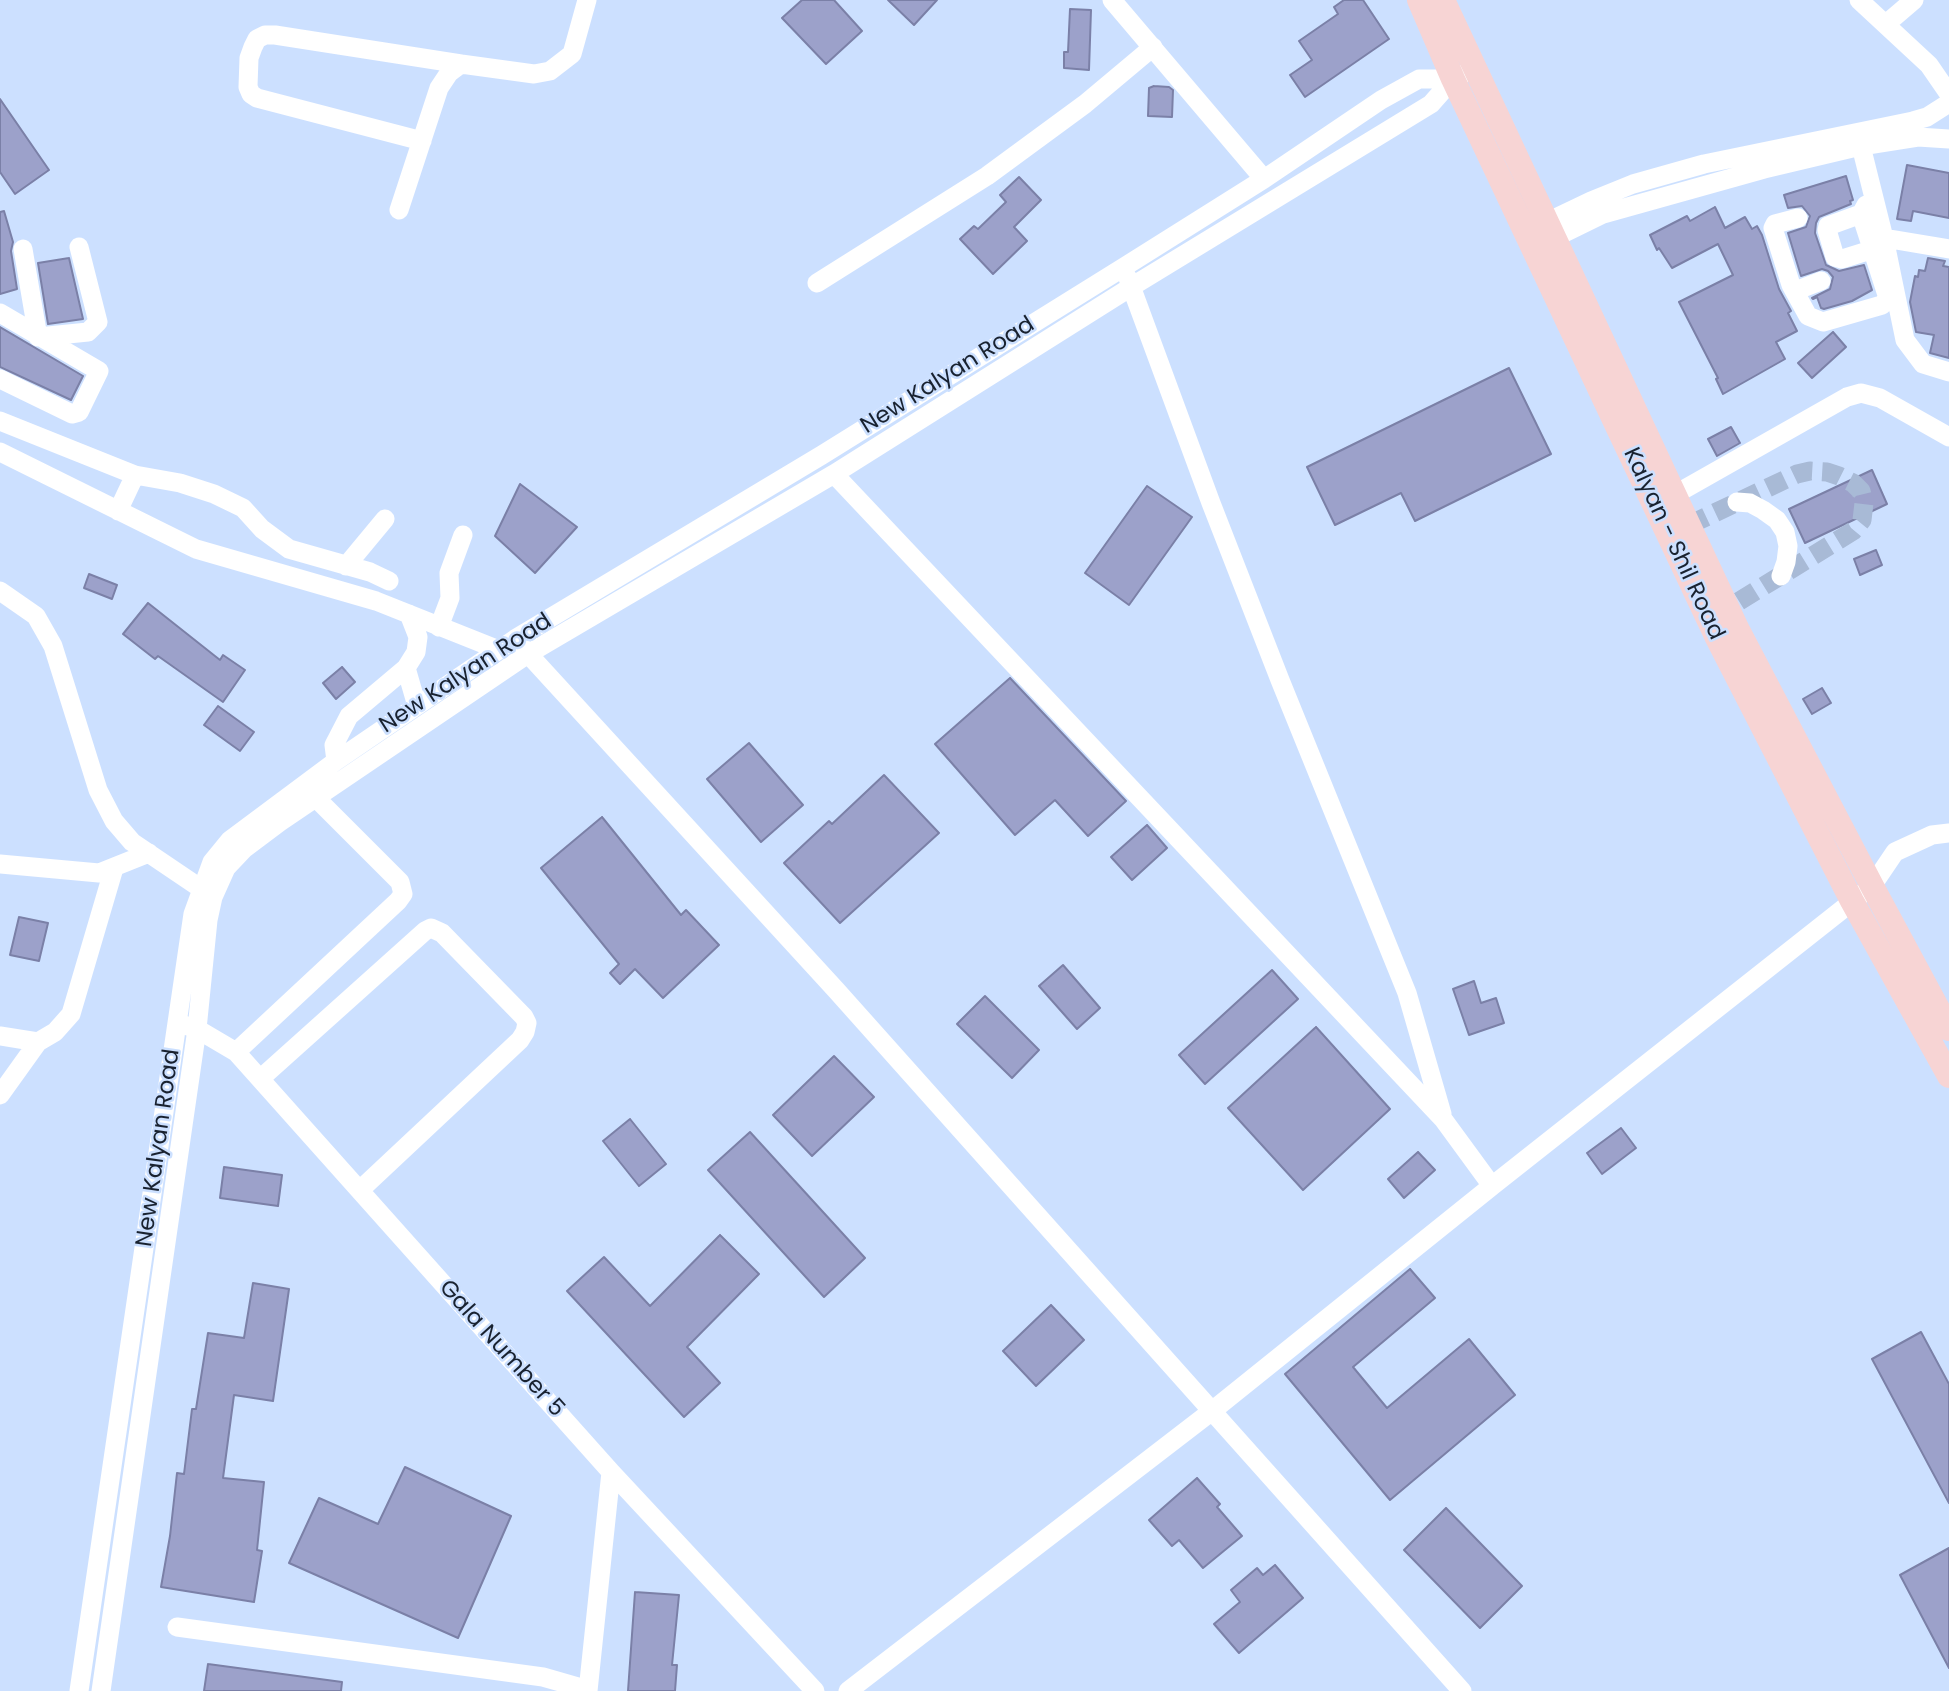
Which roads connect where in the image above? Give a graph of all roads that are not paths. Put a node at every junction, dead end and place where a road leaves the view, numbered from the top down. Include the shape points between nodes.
1 (587, 0) edge
2 (1112, 0) edge
3 (1419, 0) edge
4 (1443, 0) edge
5 (1859, 0) edge
6 (1914, 0) edge
7 (1886, 24) junction
8 (1153, 47) junction
9 (461, 64) junction
10 (1464, 74) junction
11 (1949, 94) edge
12 (1949, 103) edge
13 (1949, 139) edge
14 (422, 141) junction
15 (1861, 146) junction
16 (1264, 179) junction
17 (1868, 209) junction
18 (399, 210) dead end
19 (1798, 218) dead end
20 (1551, 230) junction
21 (1879, 244) junction
22 (79, 247) dead end
23 (23, 249) dead end
24 (1949, 249) edge
25 (1124, 267) junction
26 (1821, 281) dead end
27 (817, 283) dead end
28 (1131, 287) junction
29 (1795, 291) junction
30 (0, 313) edge
31 (38, 337) junction
32 (1949, 372) edge
33 (0, 379) edge
34 (0, 421) edge
35 (1949, 437) edge
36 (0, 452) edge
37 (834, 474) junction
38 (135, 475) junction
39 (1674, 495) junction
40 (1737, 502) dead end
41 (117, 511) junction
42 (384, 519) dead end
43 (463, 535) dead end
44 (317, 559) junction
45 (346, 566) junction
46 (1780, 576) dead end
47 (311, 581) junction
48 (390, 581) dead end
49 (0, 591) edge
50 (409, 614) junction
51 (447, 630) junction
52 (507, 645) junction
53 (528, 654) junction
54 (406, 668) junction
55 (460, 688) junction
56 (416, 706) junction
57 (336, 761) junction
58 (315, 797) junction
59 (1949, 833) edge
60 (149, 853) junction
61 (0, 864) edge
62 (114, 869) junction
63 (1872, 886) junction
64 (207, 892) junction
65 (1852, 901) junction
66 (177, 1023) junction
67 (197, 1029) junction
68 (1949, 1029) edge
69 (0, 1036) edge
70 (38, 1042) junction
71 (236, 1052) junction
72 (1949, 1076) edge
73 (260, 1079) junction
74 (0, 1095) edge
75 (1443, 1119) junction
76 (1492, 1186) junction
77 (360, 1190) junction
78 (1212, 1411) junction
79 (611, 1472) junction
80 (177, 1627) dead end
81 (588, 1690) edge
82 (79, 1691) edge
83 (101, 1691) edge
84 (815, 1691) edge
85 (848, 1691) edge
86 (1462, 1691) edge

1 - 9 street via 572,54 550,71 534,74
2 - 8 street
3 - 10 main road, Kalyan - Shil Road
4 - 10 main road, Kalyan - Shil Road
5 - 7 street
6 - 7 street
7 - 11 street via 1929,65
8 - 16 street
8 - 27 street via 987,176
9 - 14 street via 439,88
9 - 14 street via 275,35 257,39 248,87 257,98
10 - 16 street, New Kalyan Road via 1419,79
10 - 20 main road, Kalyan - Shil Road
10 - 28 street, New Kalyan Road via 1431,104
10 - 65 main road, Kalyan - Shil Road via 1716,636
12 - 20 street via 1913,121 1633,184 1591,201
13 - 15 street via 1918,137
14 - 18 street
15 - 17 street
15 - 20 street
16 - 25 street, New Kalyan Road
17 - 21 street
17 - 21 street via 1828,226 1835,257 1842,259
19 - 29 street via 1773,226
20 - 39 main road, Kalyan - Shil Road
21 - 24 street
21 - 29 street via 1888,295 1882,305 1824,322 1808,316
21 - 32 street via 1905,340 1923,364
22 - 31 street via 97,322 88,332
23 - 31 street
25 - 28 street
25 - 52 street, New Kalyan Road
26 - 29 street
28 - 37 street, New Kalyan Road
28 - 75 street via 1270,655 1407,993
30 - 31 street
31 - 33 street via 99,371 79,412 68,413
34 - 38 street
35 - 39 street via 1880,398 1861,393
36 - 41 street
37 - 53 street, New Kalyan Road
37 - 75 street
38 - 41 street
38 - 44 street via 214,494 243,508 289,549
39 - 63 main road, Kalyan - Shil Road via 1737,628
40 - 46 street via 1750,502 1763,510 1785,533 1788,546
41 - 47 street via 196,548
42 - 45 street
43 - 51 street via 449,573
44 - 45 street
44 - 47 street
45 - 48 street
47 - 50 street
49 - 60 street via 36,616 53,646 98,790 114,821
50 - 51 street
50 - 54 street via 418,636 416,652
51 - 52 street
52 - 53 street
52 - 55 street, New Kalyan Road
53 - 55 street, New Kalyan Road
53 - 78 street
54 - 56 street
54 - 57 street via 349,716 334,745
55 - 56 street, New Kalyan Road
55 - 58 street, New Kalyan Road
56 - 57 street, New Kalyan Road
57 - 64 street, New Kalyan Road via 230,840 212,862
58 - 64 street, New Kalyan Road via 244,849
58 - 71 street via 400,882 403,894
59 - 63 street via 1932,835 1895,852
60 - 62 street
60 - 64 street
61 - 62 street via 100,873
62 - 70 street via 71,1014
63 - 65 street
63 - 68 main road, Kalyan - Shil Road
64 - 66 street, New Kalyan Road via 193,914
64 - 67 street
65 - 72 main road, Kalyan - Shil Road
65 - 76 street
66 - 67 street, Gala Number 5
66 - 82 street, New Kalyan Road
67 - 71 street, Gala Number 5
67 - 83 street
69 - 70 street
70 - 74 street
71 - 73 street, Gala Number 5
73 - 77 street, Gala Number 5
73 - 77 street via 431,928 442,933 524,1017 527,1023 520,1040
75 - 76 street
76 - 78 street
77 - 79 street, Gala Number 5
78 - 85 street
78 - 86 street
79 - 81 street
79 - 84 street, Gala Number 5
80 - 81 street via 543,1677

